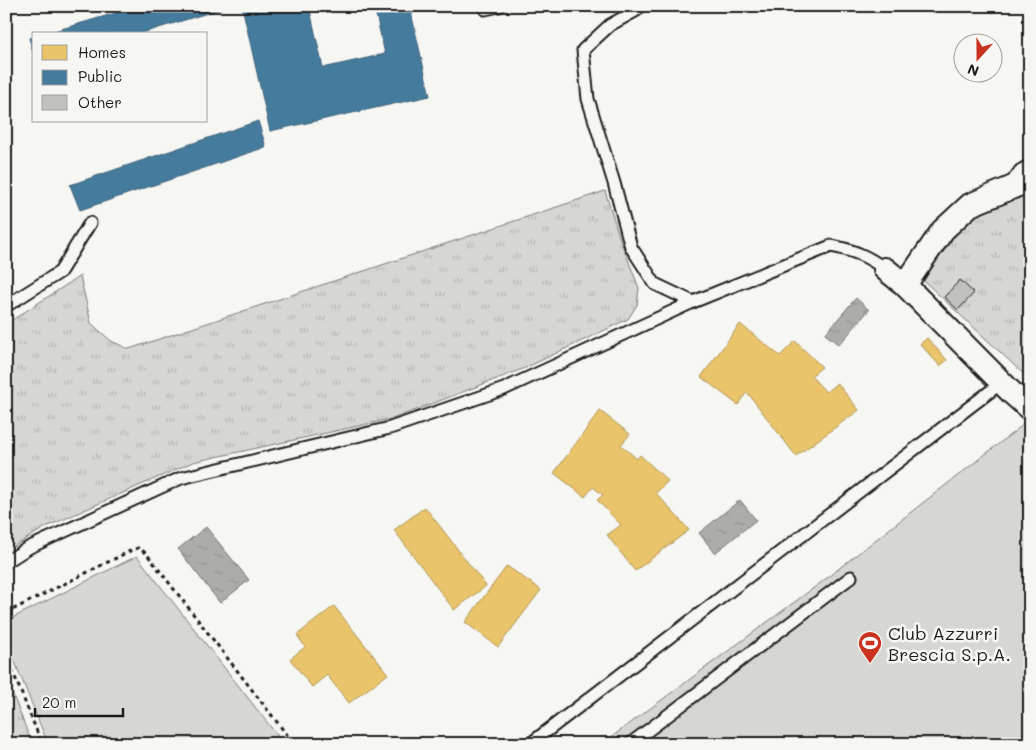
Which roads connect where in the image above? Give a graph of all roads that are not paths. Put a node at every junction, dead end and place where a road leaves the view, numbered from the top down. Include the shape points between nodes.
1 (499, 6) edge
2 (639, 6) edge
3 (485, 9) dead end
4 (1030, 165) edge
5 (1030, 180) edge
6 (1006, 190) junction
7 (90, 223) dead end
8 (886, 269) joint
9 (905, 285) junction
10 (693, 302) junction
11 (6, 306) edge
12 (1001, 383) junction
13 (1030, 409) edge
14 (6, 562) edge
15 (851, 577) dead end
16 (530, 744) edge
17 (630, 744) edge

1 - 3 lane
2 - 10 lane via 610,25 583,50 588,100 631,247 655,284
4 - 6 lane via 1020,171
5 - 6 street
6 - 9 street via 970,205 943,230
7 - 11 lane via 60,272
8 - 9 street
8 - 10 lane via 868,257 831,246
9 - 12 street
10 - 14 lane via 504,389 398,425 181,478 28,548
12 - 13 street
12 - 16 lane
15 - 17 lane

